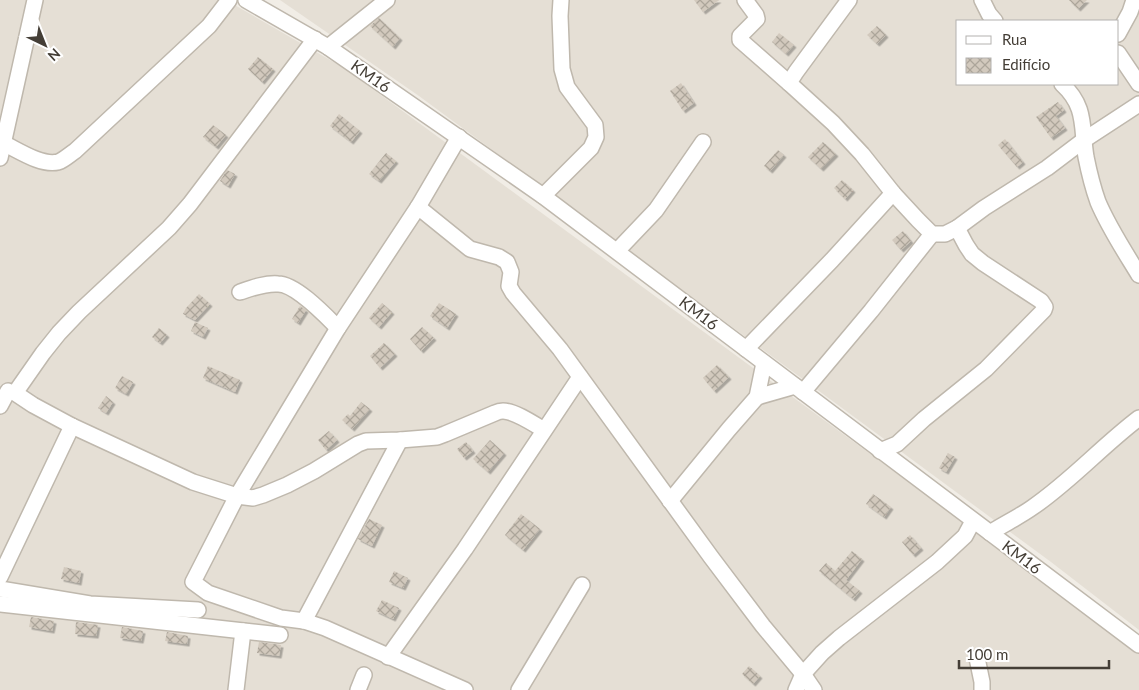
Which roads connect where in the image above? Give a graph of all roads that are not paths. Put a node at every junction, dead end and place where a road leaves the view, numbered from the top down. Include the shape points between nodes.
1 (35, 0) edge
2 (229, 0) edge
3 (246, 0) edge
4 (387, 0) edge
5 (561, 0) edge
6 (745, 0) edge
7 (849, 0) edge
8 (982, 0) edge
9 (1135, 2) edge
10 (994, 20) edge
11 (1119, 32) edge
12 (322, 43) junction
13 (1119, 54) edge
14 (790, 83) junction
15 (1139, 84) edge
16 (1063, 85) edge
17 (1139, 104) edge
18 (460, 137) junction
19 (1084, 140) junction
20 (703, 142) dead end
21 (3, 143) junction
22 (0, 158) edge
23 (893, 193) junction
24 (543, 196) junction
25 (418, 207) junction
26 (957, 228) junction
27 (932, 234) junction
28 (617, 251) junction
29 (1139, 276) edge
30 (240, 292) dead end
31 (338, 328) junction
32 (746, 349) junction
33 (764, 363) junction
34 (580, 377) junction
35 (799, 389) junction
36 (8, 391) edge
37 (757, 397) junction
38 (0, 406) edge
39 (1139, 418) edge
40 (72, 426) junction
41 (544, 430) junction
42 (400, 440) junction
43 (880, 451) junction
44 (237, 496) junction
45 (670, 501) junction
46 (973, 521) junction
47 (990, 533) junction
48 (0, 577) edge
49 (582, 586) dead end
50 (0, 589) edge
51 (0, 604) edge
52 (198, 610) dead end
53 (304, 621) junction
54 (243, 631) junction
55 (280, 635) dead end
56 (1139, 645) edge
57 (388, 656) junction
58 (977, 658) dead end
59 (803, 674) junction
60 (364, 675) dead end
61 (236, 690) edge
62 (358, 690) edge
63 (464, 690) edge
64 (519, 690) edge
65 (796, 690) edge
66 (814, 690) edge
67 (982, 690) edge

1 - 21 street
2 - 21 street via 209,26 75,151 60,161 38,160
3 - 12 street, KM16
4 - 12 street
5 - 24 street via 562,69 567,87 595,125 596,137 591,148
6 - 14 street via 757,18 740,40
7 - 14 street
8 - 10 street
9 - 11 street
12 - 18 street, KM16
12 - 36 street via 169,228 79,312
13 - 15 street
14 - 23 street via 833,123
16 - 19 street via 1081,112
17 - 19 street
18 - 24 street, KM16
18 - 25 street
19 - 26 street
19 - 29 street via 1098,202
20 - 28 street via 656,210
21 - 22 street
23 - 27 street
23 - 32 street
24 - 28 street, KM16
25 - 31 street
25 - 34 street via 470,249 499,256 507,262 511,272 509,286 513,293
26 - 27 street via 945,234
26 - 43 street via 972,254 1042,301 1044,310 986,369 898,444
27 - 35 street via 871,311
28 - 32 street, KM16
30 - 31 street via 264,284 281,284 312,302
31 - 44 street
32 - 33 street, KM16
33 - 35 street, KM16
33 - 37 street
34 - 41 street
34 - 45 street
35 - 37 street
35 - 43 street, KM16
36 - 38 street
36 - 40 street
37 - 45 street
39 - 47 street via 1033,507
40 - 44 street via 193,482
40 - 48 street
41 - 42 street via 503,411 436,437
41 - 57 street
42 - 44 street via 366,441 287,485 253,498
42 - 53 street
43 - 46 street, KM16
44 - 53 street via 193,582 208,593 281,618
45 - 59 street
46 - 47 street, KM16
46 - 59 street via 965,536 937,562 839,638
47 - 56 street, KM16
49 - 64 street
50 - 52 street via 90,604
51 - 54 street
53 - 57 street
54 - 55 street
54 - 61 street
57 - 63 street
58 - 67 street
59 - 65 street
59 - 66 street
60 - 62 street

